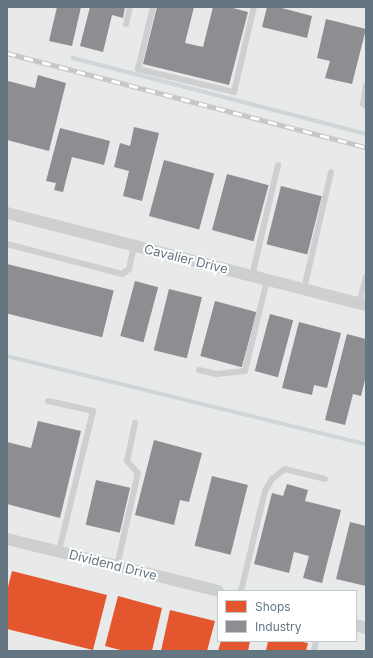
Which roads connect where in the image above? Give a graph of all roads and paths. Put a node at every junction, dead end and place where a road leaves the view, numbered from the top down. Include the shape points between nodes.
1 (130, 7) edge
2 (153, 7) edge
3 (254, 7) edge
4 (126, 24) dead end
5 (366, 85) edge
6 (366, 106) edge
7 (278, 165) dead end
8 (331, 172) dead end
9 (7, 213) edge
10 (7, 244) edge
11 (134, 246) junction
12 (252, 276) junction
13 (366, 277) edge
14 (267, 280) junction
15 (304, 289) junction
16 (363, 304) edge
17 (199, 370) dead end
18 (48, 401) dead end
19 (135, 423) dead end
20 (325, 479) dead end
21 (7, 539) edge
22 (58, 551) junction
23 (116, 566) junction
24 (241, 590) edge
25 (217, 591) edge

1 - 4 lane
2 - 3 lane via 138,69 234,92
5 - 6 lane via 363,104
7 - 12 lane
8 - 15 lane
9 - 11 street, Cavalier Drive
10 - 11 lane via 122,274 129,269
11 - 12 street, Cavalier Drive
12 - 14 street, Cavalier Drive
13 - 16 lane
14 - 15 street, Cavalier Drive
14 - 17 lane via 244,371 216,374
15 - 16 street, Cavalier Drive
18 - 22 lane via 93,411
19 - 23 lane via 127,461 138,473
20 - 24 lane via 285,469 272,479 265,491
21 - 22 street, Dividend Drive
22 - 23 street, Dividend Drive
23 - 25 street, Dividend Drive

